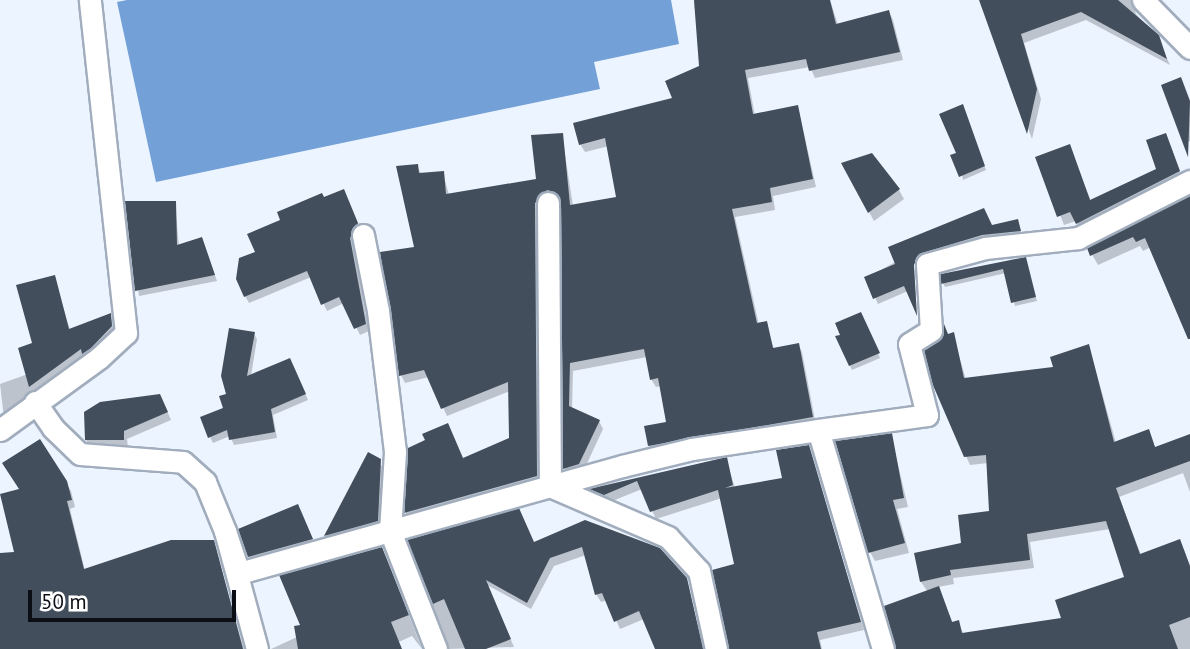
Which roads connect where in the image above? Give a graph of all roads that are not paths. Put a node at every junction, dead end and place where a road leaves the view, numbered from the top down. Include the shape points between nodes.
1 (90, 0) edge
2 (1143, 0) edge
3 (1190, 48) edge
4 (1190, 181) edge
5 (548, 203) dead end
6 (363, 235) dead end
7 (36, 402) junction
8 (0, 430) edge
9 (818, 430) junction
10 (550, 486) junction
11 (225, 531) junction
12 (390, 531) junction
13 (257, 649) edge
14 (436, 649) edge
15 (716, 649) edge
16 (883, 649) edge

1 - 7 street via 126,332 99,358
2 - 3 street
4 - 9 street via 1078,238 985,248 926,264 931,330 909,344 927,415
5 - 10 street
6 - 12 street via 378,310 395,452
7 - 8 street
7 - 11 street via 53,428 80,454 183,462 205,482
9 - 10 street via 692,449
9 - 16 street
10 - 12 street
10 - 15 street via 668,537 699,571
11 - 12 street via 239,573
11 - 13 street
12 - 14 street

